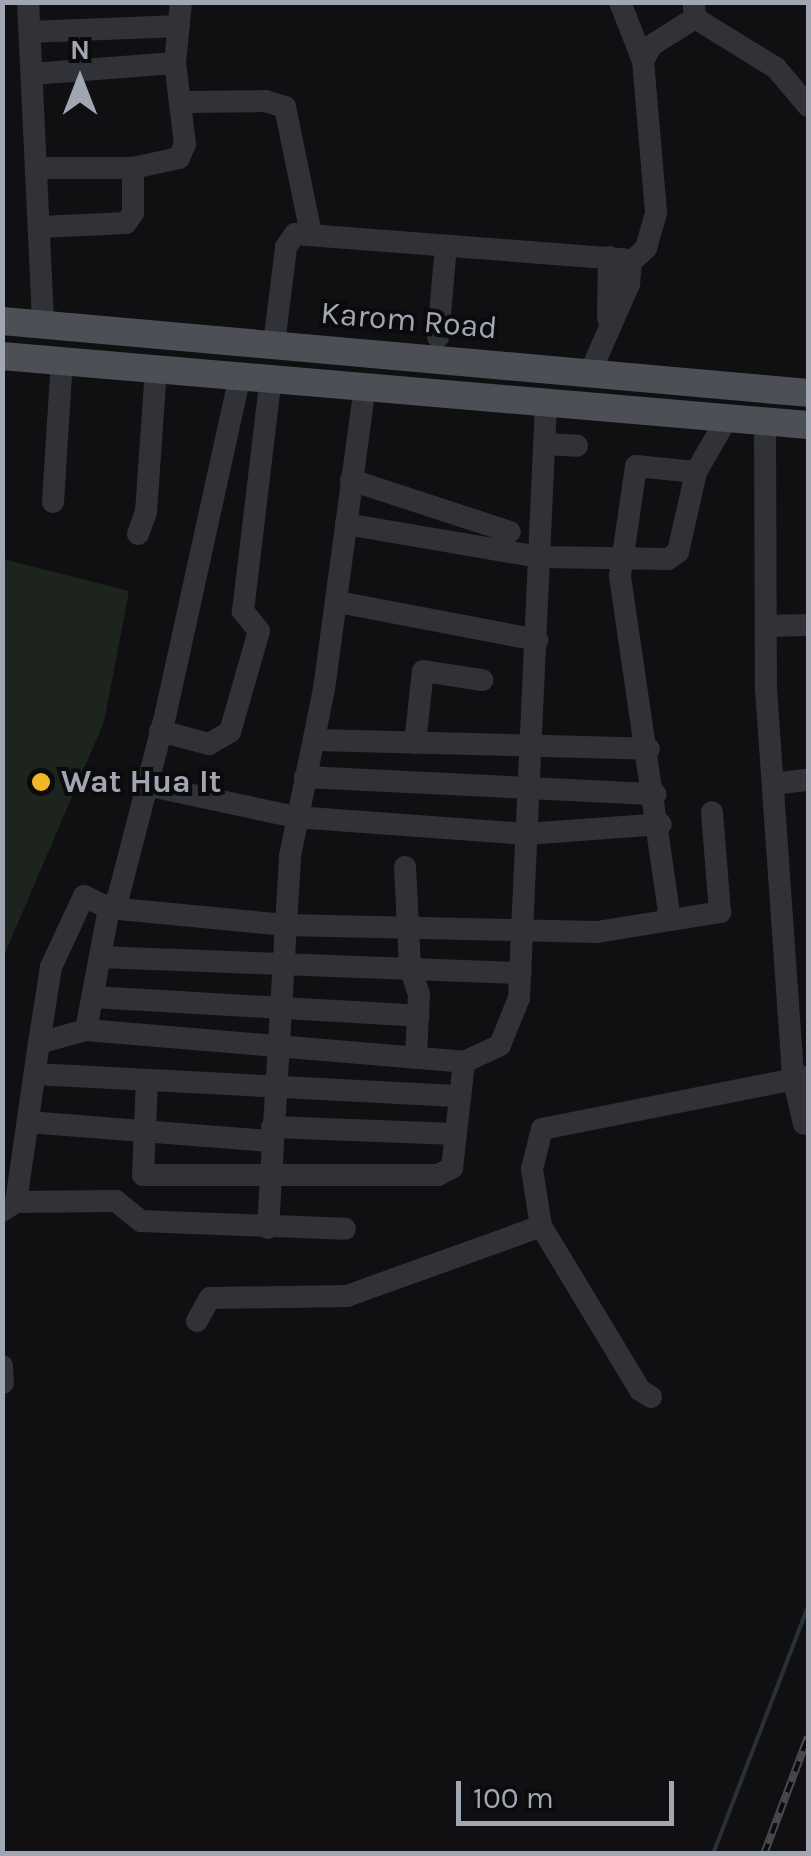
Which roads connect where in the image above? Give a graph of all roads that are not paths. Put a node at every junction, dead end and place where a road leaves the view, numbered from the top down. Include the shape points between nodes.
1 (28, 2) edge
2 (620, 2) edge
3 (695, 10) edge
4 (180, 14) edge
5 (30, 32) junction
6 (643, 61) junction
7 (176, 63) junction
8 (32, 74) junction
9 (185, 102) junction
10 (808, 106) edge
11 (39, 168) junction
12 (133, 168) junction
13 (40, 227) junction
14 (311, 234) junction
15 (446, 246) junction
16 (620, 260) junction
17 (2, 321) edge
18 (43, 324) junction
19 (438, 337) dead end
20 (274, 344) junction
21 (2, 356) edge
22 (62, 360) junction
23 (156, 368) junction
24 (590, 373) junction
25 (240, 374) junction
26 (271, 378) junction
27 (365, 387) junction
28 (808, 393) edge
29 (546, 404) junction
30 (726, 420) junction
31 (765, 422) junction
32 (808, 425) edge
33 (544, 444) junction
34 (577, 446) dead end
35 (696, 472) junction
36 (352, 480) junction
37 (54, 502) dead end
38 (346, 524) junction
39 (510, 532) dead end
40 (138, 534) dead end
41 (540, 557) junction
42 (621, 558) junction
43 (338, 602) junction
44 (808, 625) edge
45 (766, 626) junction
46 (537, 640) junction
47 (482, 680) dead end
48 (160, 731) junction
49 (316, 740) junction
50 (415, 743) junction
51 (531, 748) junction
52 (649, 750) junction
53 (306, 776) junction
54 (808, 780) edge
55 (773, 784) junction
56 (146, 785) junction
57 (529, 789) junction
58 (656, 794) junction
59 (712, 812) dead end
60 (296, 817) junction
61 (661, 824) junction
62 (526, 834) junction
63 (405, 866) dead end
64 (109, 908) junction
65 (670, 919) junction
66 (286, 924) junction
67 (408, 924) junction
68 (523, 930) junction
69 (100, 957) junction
70 (284, 968) junction
71 (412, 972) junction
72 (521, 974) junction
73 (798, 986) edge
74 (92, 997) junction
75 (280, 1010) junction
76 (418, 1016) junction
77 (86, 1030) junction
78 (39, 1043) junction
79 (277, 1048) junction
80 (416, 1055) junction
81 (464, 1062) junction
82 (35, 1074) junction
83 (801, 1077) edge
84 (147, 1080) junction
85 (274, 1087) junction
86 (460, 1096) junction
87 (28, 1122) junction
88 (804, 1124) dead end
89 (142, 1131) junction
90 (272, 1134) junction
91 (456, 1134) junction
92 (143, 1175) junction
93 (271, 1175) junction
94 (9, 1206) edge
95 (124, 1208) junction
96 (541, 1226) junction
97 (268, 1228) junction
98 (344, 1229) dead end
99 (198, 1321) dead end
100 (2, 1366) edge
101 (4, 1383) edge
102 (651, 1397) dead end

1 - 5 street
2 - 6 street
3 - 6 street via 652,45
3 - 10 street via 776,68
4 - 5 street
4 - 7 street
5 - 8 street
6 - 16 street via 656,212 646,248
7 - 8 street
7 - 9 street
8 - 11 street
9 - 12 street via 178,158
9 - 14 street via 285,107
11 - 12 street
11 - 13 street
12 - 13 street via 126,223
13 - 18 street
14 - 15 street
14 - 20 street via 296,234 286,247
15 - 16 street
15 - 19 street
16 - 24 street via 608,327
17 - 18 main road, Karom Road
18 - 20 main road, Karom Road
20 - 24 main road, Karom Road
20 - 26 main road
21 - 22 main road
22 - 23 main road
22 - 37 street
23 - 25 main road
23 - 40 street via 146,512
24 - 28 main road, Karom Road
25 - 26 main road
25 - 48 street
26 - 27 main road
26 - 48 street via 243,610 258,631 230,732 210,744
27 - 29 main road
27 - 36 street
29 - 30 main road
29 - 33 street
30 - 31 main road
30 - 35 street
31 - 32 main road
31 - 45 street
33 - 34 street
33 - 41 street
35 - 42 street via 678,552 668,559
35 - 42 street via 636,466
36 - 38 street
36 - 39 street
38 - 41 street
38 - 43 street
41 - 42 street
41 - 46 street
42 - 52 street via 625,621
43 - 46 street
43 - 49 street
44 - 45 street
45 - 55 street
46 - 51 street
47 - 50 street via 423,671
48 - 56 street
49 - 50 street
49 - 53 street
50 - 51 street
51 - 52 street
51 - 57 street
52 - 58 street
53 - 57 street
53 - 60 street
54 - 55 street
55 - 73 street
56 - 60 street
56 - 64 street via 118,898
57 - 58 street
57 - 62 street
58 - 61 street
59 - 65 street via 720,912
60 - 62 street
60 - 66 street
61 - 62 street
61 - 65 street
62 - 68 street
63 - 67 street
64 - 66 street
64 - 69 street
64 - 78 street via 84,896 51,967
65 - 68 street via 597,932
66 - 67 street
66 - 70 street
67 - 68 street
67 - 71 street
68 - 72 street
69 - 70 street
69 - 74 street
70 - 71 street
70 - 75 street
71 - 72 street
71 - 76 street
72 - 81 street via 520,998 500,1045
73 - 83 street
74 - 75 street
74 - 77 street
75 - 76 street
75 - 79 street
76 - 80 street
77 - 78 street
77 - 79 street
78 - 82 street
79 - 80 street
79 - 85 street
80 - 81 street
81 - 86 street
82 - 84 street
82 - 87 street
83 - 88 street
83 - 96 street via 542,1129 532,1169
84 - 85 street
84 - 89 street
85 - 86 street
85 - 90 street
86 - 91 street
87 - 89 street
87 - 94 street
89 - 90 street
89 - 92 street
90 - 91 street
90 - 93 street
91 - 93 street via 452,1168 438,1175
92 - 93 street
92 - 95 street
93 - 97 street
94 - 95 street via 116,1202
95 - 97 street via 141,1221
96 - 99 street via 347,1296 210,1298
96 - 102 street via 640,1390
97 - 98 street
100 - 101 street

